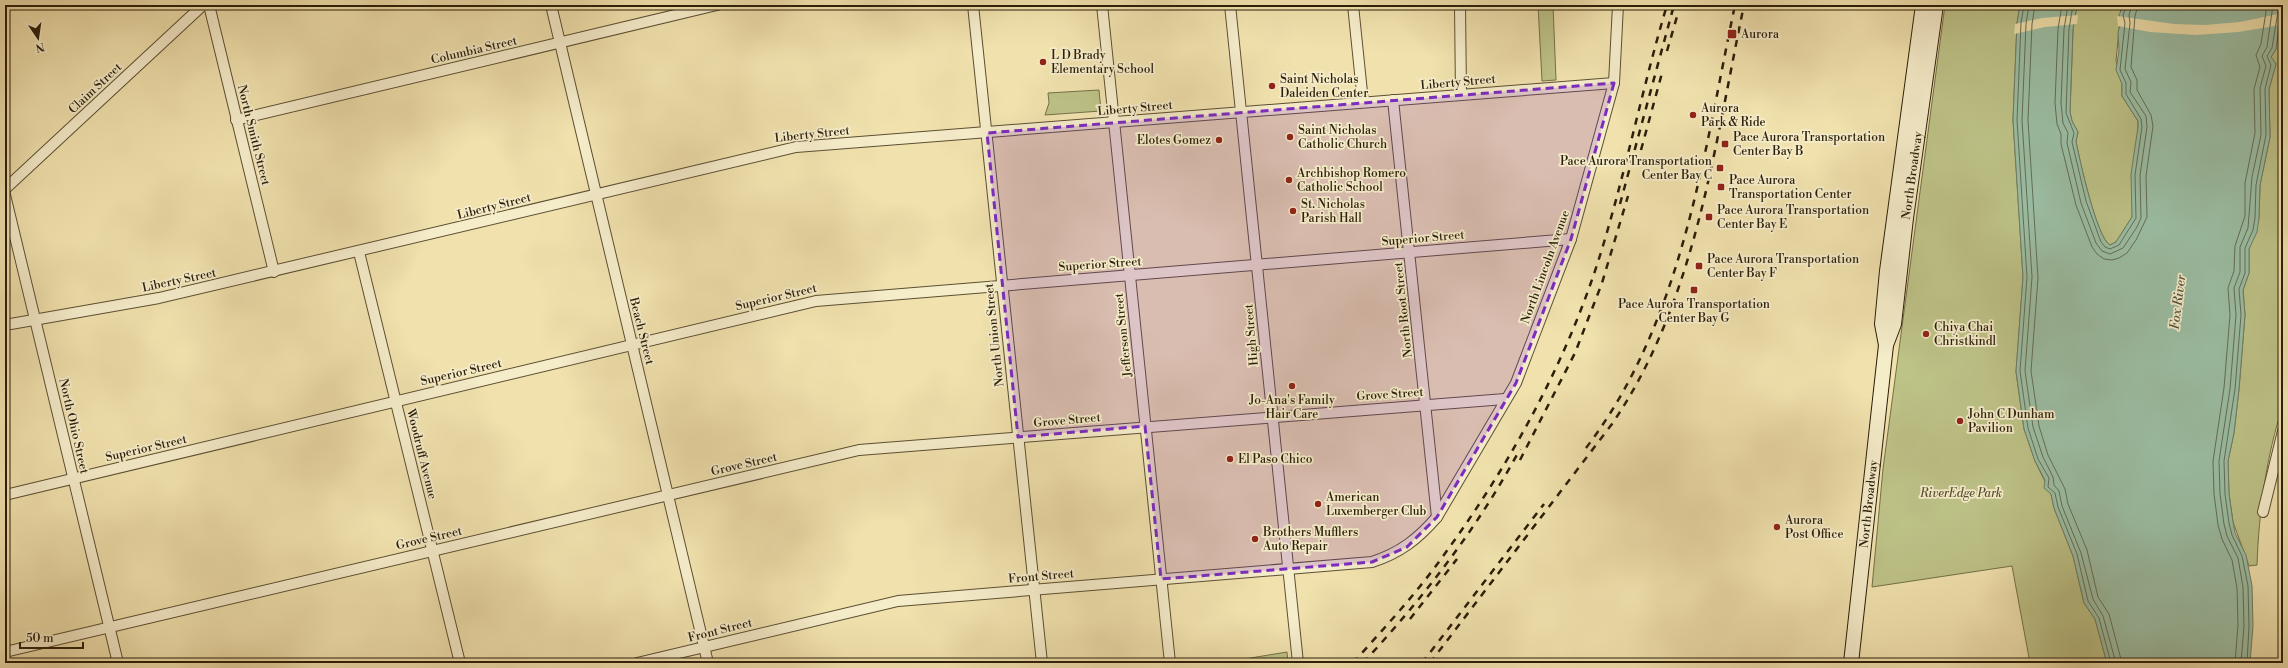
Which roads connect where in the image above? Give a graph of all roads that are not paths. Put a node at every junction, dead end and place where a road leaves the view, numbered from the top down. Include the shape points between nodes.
1 (204, 5) edge
2 (209, 5) edge
3 (551, 5) edge
4 (717, 5) edge
5 (973, 5) edge
6 (1102, 5) edge
7 (1230, 5) edge
8 (1353, 5) edge
9 (1460, 5) edge
10 (1618, 5) edge
11 (1923, 5) edge
12 (1936, 5) edge
13 (560, 43) junction
14 (1614, 83) junction
15 (1461, 95) junction
16 (1393, 100) junction
17 (1363, 102) junction
18 (1242, 112) junction
19 (236, 120) junction
20 (1114, 122) junction
21 (987, 133) junction
22 (5, 189) edge
23 (596, 194) junction
24 (5, 195) edge
25 (1571, 238) junction
26 (359, 252) junction
27 (1410, 252) junction
28 (1258, 264) junction
29 (274, 272) junction
30 (1130, 275) junction
31 (1002, 284) junction
32 (35, 320) junction
33 (5, 325) edge
34 (632, 345) junction
35 (1886, 345) junction
36 (1505, 399) junction
37 (395, 400) junction
38 (1426, 404) junction
39 (1272, 416) junction
40 (1145, 426) junction
41 (2283, 431) edge
42 (1018, 437) junction
43 (73, 478) junction
44 (5, 495) edge
45 (668, 495) junction
46 (2263, 512) dead end
47 (1437, 517) junction
48 (433, 550) junction
49 (1288, 569) junction
50 (1161, 580) junction
51 (1034, 590) junction
52 (109, 627) junction
53 (704, 647) junction
54 (5, 652) edge
55 (118, 663) edge
56 (460, 663) edge
57 (637, 663) edge
58 (708, 663) edge
59 (1042, 663) edge
60 (1170, 663) edge
61 (1298, 663) edge
62 (1851, 663) edge

1 - 22 street, Claim Street
2 - 19 street, North Smith Street
3 - 13 street, Beach Street
4 - 13 street, Columbia Street
5 - 21 street, North Union Street
6 - 20 street, Jefferson Street
7 - 18 street, High Street
8 - 17 street
9 - 15 street
10 - 14 street, North Lincoln Avenue
11 - 35 main road, North Broadway via 1887,271 1882,324
12 - 35 main road, North Broadway via 1894,324
13 - 19 street, Columbia Street
13 - 23 street, Beach Street
14 - 15 street, Liberty Street
14 - 25 street, North Lincoln Avenue
15 - 16 street, Liberty Street
16 - 17 street, Liberty Street
16 - 27 street, North Root Street
17 - 18 street, Liberty Street
18 - 20 street, Liberty Street
18 - 28 street, High Street
19 - 29 street, North Smith Street
20 - 21 street, Liberty Street
20 - 30 street, Jefferson Street
21 - 23 street, Liberty Street via 796,147
21 - 31 street, North Union Street
23 - 26 street, Liberty Street
23 - 34 street, Beach Street
24 - 32 street, North Ohio Street
25 - 27 street, Superior Street
25 - 36 street, North Lincoln Avenue via 1516,383
26 - 29 street, Liberty Street
26 - 37 street, Woodruff Avenue
27 - 28 street, Superior Street
27 - 38 street, North Root Street
28 - 30 street, Superior Street
28 - 39 street, High Street
29 - 32 street, Liberty Street via 159,298
30 - 31 street, Superior Street
30 - 40 street, Jefferson Street
31 - 34 street, Superior Street via 816,301
31 - 42 street, North Union Street
32 - 33 street, Liberty Street
32 - 43 street, North Ohio Street
34 - 37 street, Superior Street
34 - 45 street, Beach Street
35 - 62 main road, North Broadway
36 - 38 street, Grove Street
36 - 47 street, North Lincoln Avenue
37 - 43 street, Superior Street
37 - 48 street, Woodruff Avenue
38 - 39 street, Grove Street
38 - 47 street, North Root Street
39 - 40 street, Grove Street
39 - 49 street, High Street
40 - 42 street, Grove Street
40 - 50 street, Jefferson Street
41 - 46 street
42 - 45 street, Grove Street via 859,450
42 - 51 street, North Union Street
43 - 44 street, Superior Street
43 - 52 street, North Ohio Street
45 - 48 street, Grove Street
45 - 53 street, Beach Street
47 - 49 street, Front Street via 1422,535 1388,556 1372,562
48 - 52 street, Grove Street
48 - 56 street, Woodruff Avenue
49 - 50 street, Front Street
49 - 61 street, High Street
50 - 51 street, Front Street
50 - 60 street, Jefferson Street
51 - 53 street, Front Street via 898,601
51 - 59 street, North Union Street
52 - 54 street, Grove Street
52 - 55 street, North Ohio Street
53 - 57 street, Front Street
53 - 58 street, Beach Street

